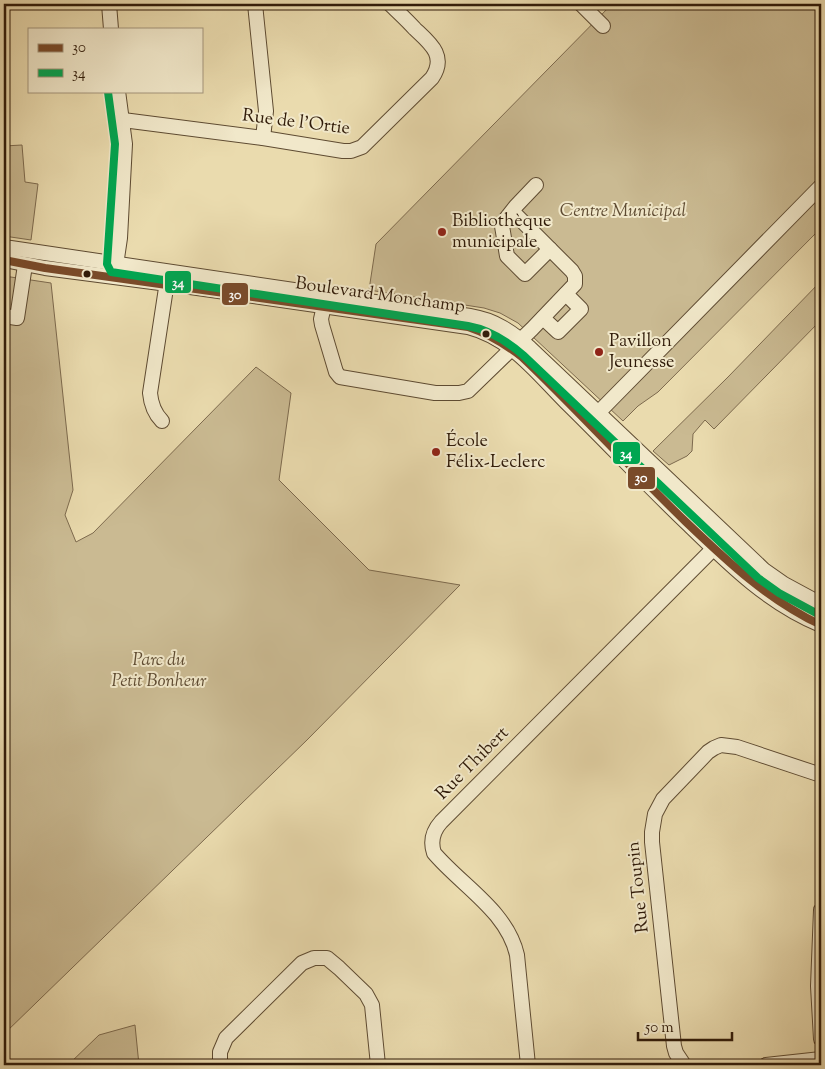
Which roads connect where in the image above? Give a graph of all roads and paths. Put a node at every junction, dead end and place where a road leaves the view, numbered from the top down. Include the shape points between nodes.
1 (109, 4) edge
2 (255, 4) edge
3 (390, 4) edge
4 (581, 4) edge
5 (603, 26) dead end
6 (111, 28) edge
7 (118, 92) edge
8 (123, 120) junction
9 (263, 138) junction
10 (536, 185) dead end
11 (821, 186) edge
12 (513, 212) junction
13 (4, 247) edge
14 (550, 248) junction
15 (4, 260) edge
16 (25, 265) junction
17 (115, 270) junction
18 (168, 278) junction
19 (566, 294) junction
20 (324, 306) junction
21 (4, 316) edge
22 (543, 318) junction
23 (516, 343) junction
24 (599, 412) junction
25 (162, 421) dead end
26 (726, 535) junction
27 (713, 549) junction
28 (821, 604) edge
29 (821, 625) edge
30 (821, 775) edge
31 (821, 910) edge
32 (821, 1039) edge
33 (821, 1059) edge
34 (220, 1065) edge
35 (378, 1065) edge
36 (528, 1065) edge
37 (684, 1065) edge
38 (766, 1065) edge

1 - 6 street
2 - 9 street via 266,112
3 - 9 street, Rue de l'Ortie via 434,48 438,60 432,78 368,143 357,150 343,151
4 - 5 street
7 - 8 street
8 - 9 street, Rue de l'Ortie
8 - 17 street via 120,238
10 - 12 street
11 - 24 street
12 - 14 street
12 - 14 street via 502,226 507,256 524,274
13 - 17 street, Boulevard Monchamp
14 - 19 street via 575,276 573,286
15 - 16 street, Boulevard Monchamp
16 - 17 street, Boulevard Monchamp
16 - 21 street via 17,318
17 - 18 street, Boulevard Monchamp
18 - 20 street, Boulevard Monchamp
18 - 23 street, Boulevard Monchamp via 480,318 502,326
18 - 25 street via 150,393 155,412
19 - 22 street
19 - 22 street via 581,309 558,332
20 - 23 street, Boulevard Monchamp via 468,327
20 - 23 street via 322,325 340,376 435,393 468,391
22 - 23 street
23 - 24 street, Boulevard Monchamp
23 - 27 street, Boulevard Monchamp
24 - 26 street, Boulevard Monchamp
26 - 27 street, Rue Thibert
26 - 28 street, Boulevard Monchamp via 773,576
27 - 29 street, Boulevard Monchamp via 765,594
27 - 36 street, Rue Thibert via 434,832 434,852 498,918 512,938 517,955
30 - 37 street, Rue Toupin via 737,747 721,745 704,756 658,806 652,842 674,1046
31 - 32 street via 818,978
33 - 38 street
34 - 35 street via 220,1052 226,1038 302,963 320,957 327,958 339,968 370,999

